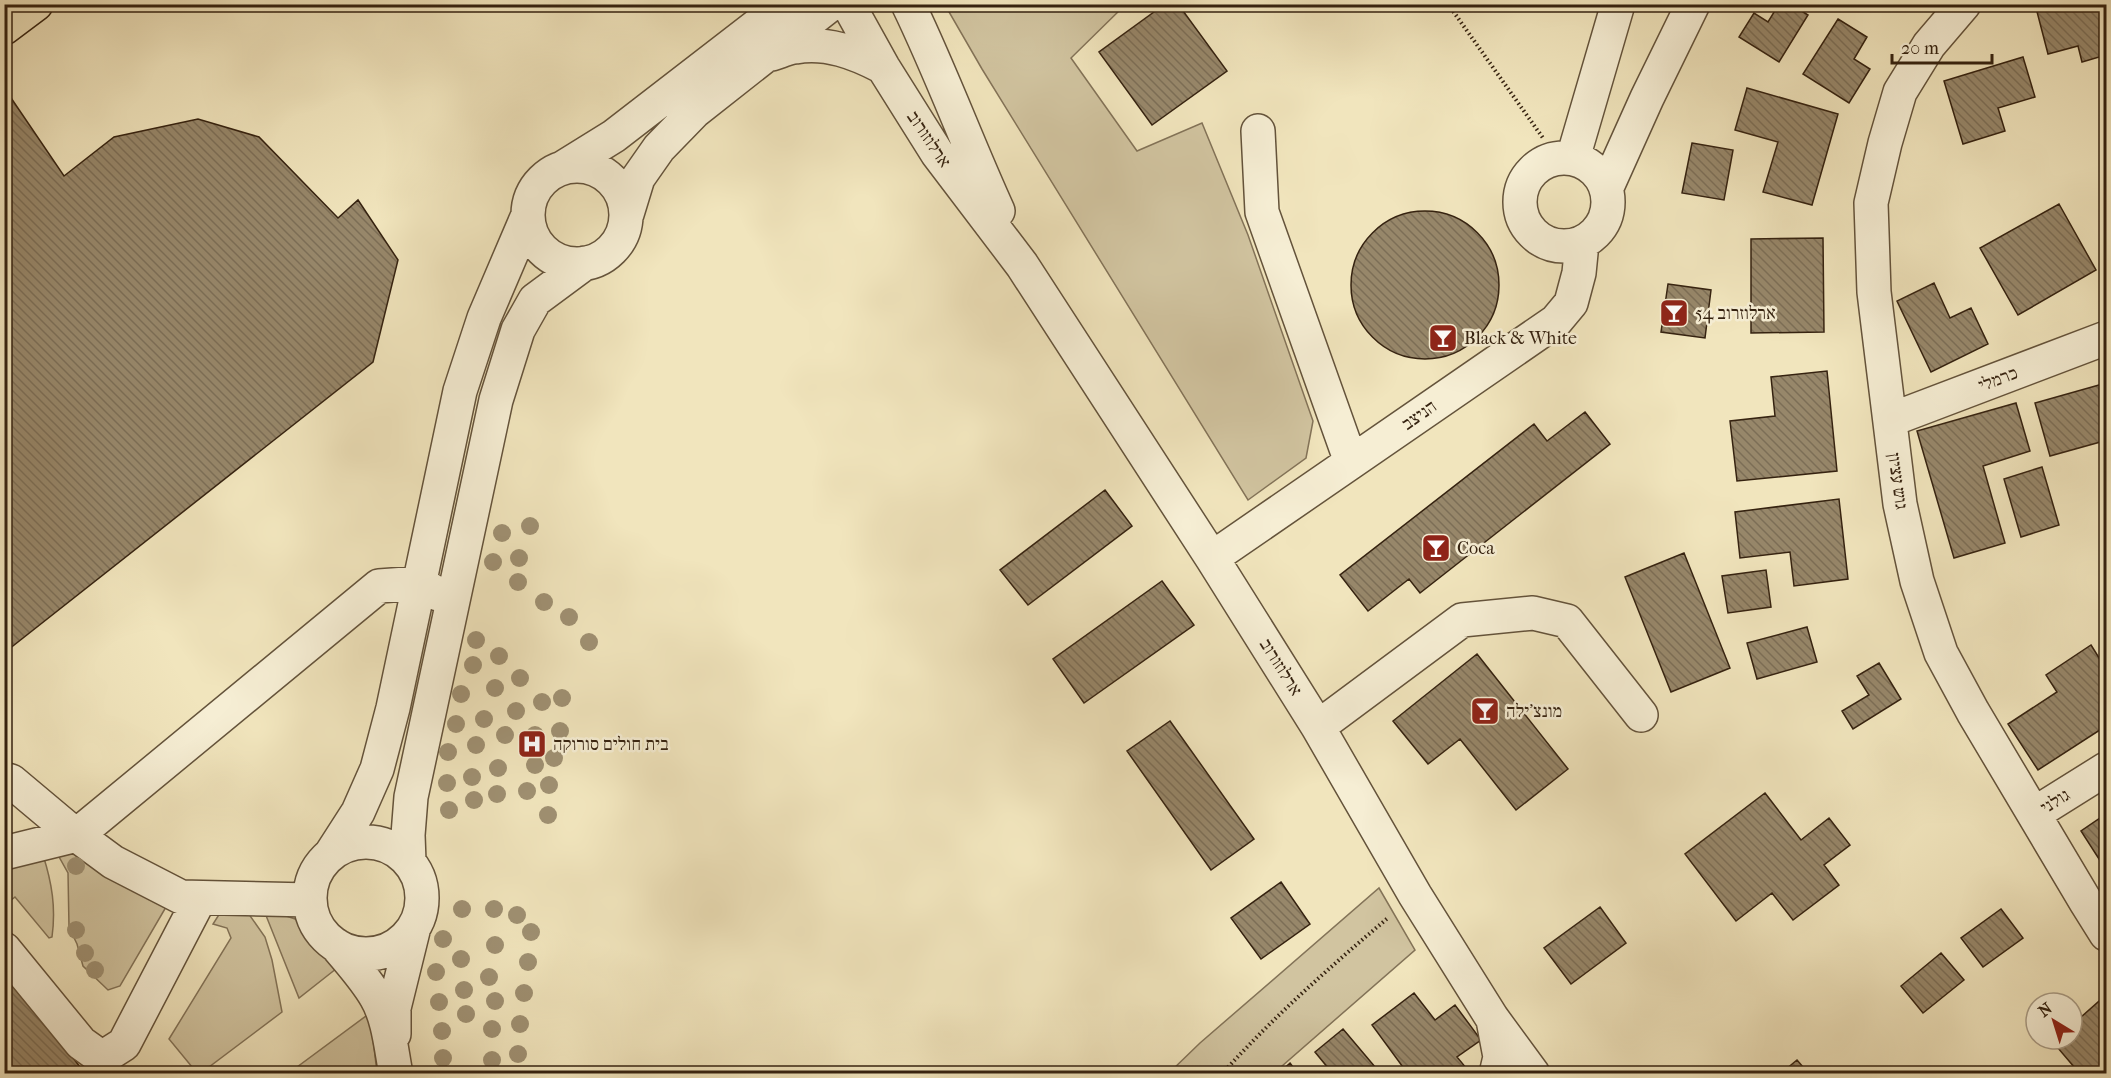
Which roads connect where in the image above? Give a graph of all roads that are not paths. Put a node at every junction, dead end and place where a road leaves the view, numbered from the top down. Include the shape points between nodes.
1 (36, 4) edge
2 (784, 4) edge
3 (831, 4) edge
4 (848, 4) edge
5 (908, 4) edge
6 (1618, 4) edge
7 (1693, 4) edge
8 (1964, 4) edge
9 (4, 28) edge
10 (762, 57) junction
11 (883, 67) junction
12 (1258, 131) dead end
13 (1565, 158) junction
14 (564, 167) junction
15 (1607, 188) junction
16 (627, 214) junction
17 (528, 215) junction
18 (1582, 243) junction
19 (585, 263) junction
20 (1022, 265) junction
21 (2106, 338) edge
22 (1890, 420) junction
23 (1351, 462) junction
24 (1212, 558) junction
25 (420, 583) junction
26 (453, 603) junction
27 (1641, 715) dead end
28 (1318, 727) junction
29 (2106, 769) edge
30 (4, 779) edge
31 (2034, 814) junction
32 (76, 835) junction
33 (4, 853) edge
34 (331, 854) junction
35 (409, 862) junction
36 (200, 898) junction
37 (310, 900) junction
38 (414, 927) junction
39 (2106, 934) edge
40 (336, 945) junction
41 (4, 948) edge
42 (1492, 1018) junction
43 (395, 1070) edge
44 (1496, 1074) edge
45 (1533, 1074) edge

1 - 9 main road
2 - 14 street via 614,135
3 - 10 street
4 - 11 street, ארלוזורוב
5 - 20 street, ארלוזורוב
6 - 13 street
7 - 15 street
8 - 22 street, גוש עציון via 1929,45 1900,92 1871,203 1874,292
10 - 11 street via 795,47 825,46 858,54
10 - 16 street via 695,111 659,148 638,178
11 - 20 street, ארלוזורוב via 937,153
12 - 23 street via 1262,212
13 - 15 street via 1587,164
13 - 18 street via 1539,165 1521,190 1520,206 1524,222 1546,243 1561,247
14 - 16 street via 598,170 612,180 622,194
14 - 17 street via 539,183
15 - 18 street via 1609,207 1604,222 1595,235
16 - 19 street via 616,246 601,258
17 - 19 street via 539,247 568,263
17 - 25 street via 484,318 460,391
18 - 23 street, הניצב via 1580,273 1570,303 1556,321
19 - 26 street via 535,300 518,330 496,400
20 - 24 street, ארלוזורוב
21 - 22 street, כרמלי
22 - 31 street, גוש עציון via 1900,504 1917,581 1941,653
23 - 24 street, הניצב
24 - 28 street, ארלוזורוב
25 - 26 street
25 - 32 street via 379,586
25 - 34 street via 376,769 358,812
26 - 35 street via 411,797
27 - 28 street via 1567,621 1533,613 1462,620
28 - 42 street, ארלוזורוב via 1414,895
29 - 31 street, גולני
30 - 32 street
31 - 39 street, גוש עציון
32 - 33 street
32 - 36 street via 113,862 181,897
34 - 35 street via 362,842 379,843
34 - 37 street via 319,867
35 - 38 street via 422,893 421,911
36 - 37 street
36 - 41 street via 124,1044 102,1058 81,1043
37 - 40 street via 322,933
38 - 40 street via 403,940 371,954
38 - 43 street via 394,1008
40 - 43 street via 377,998 388,1029
42 - 44 street via 1500,1057
42 - 45 street, ארלוזורוב

